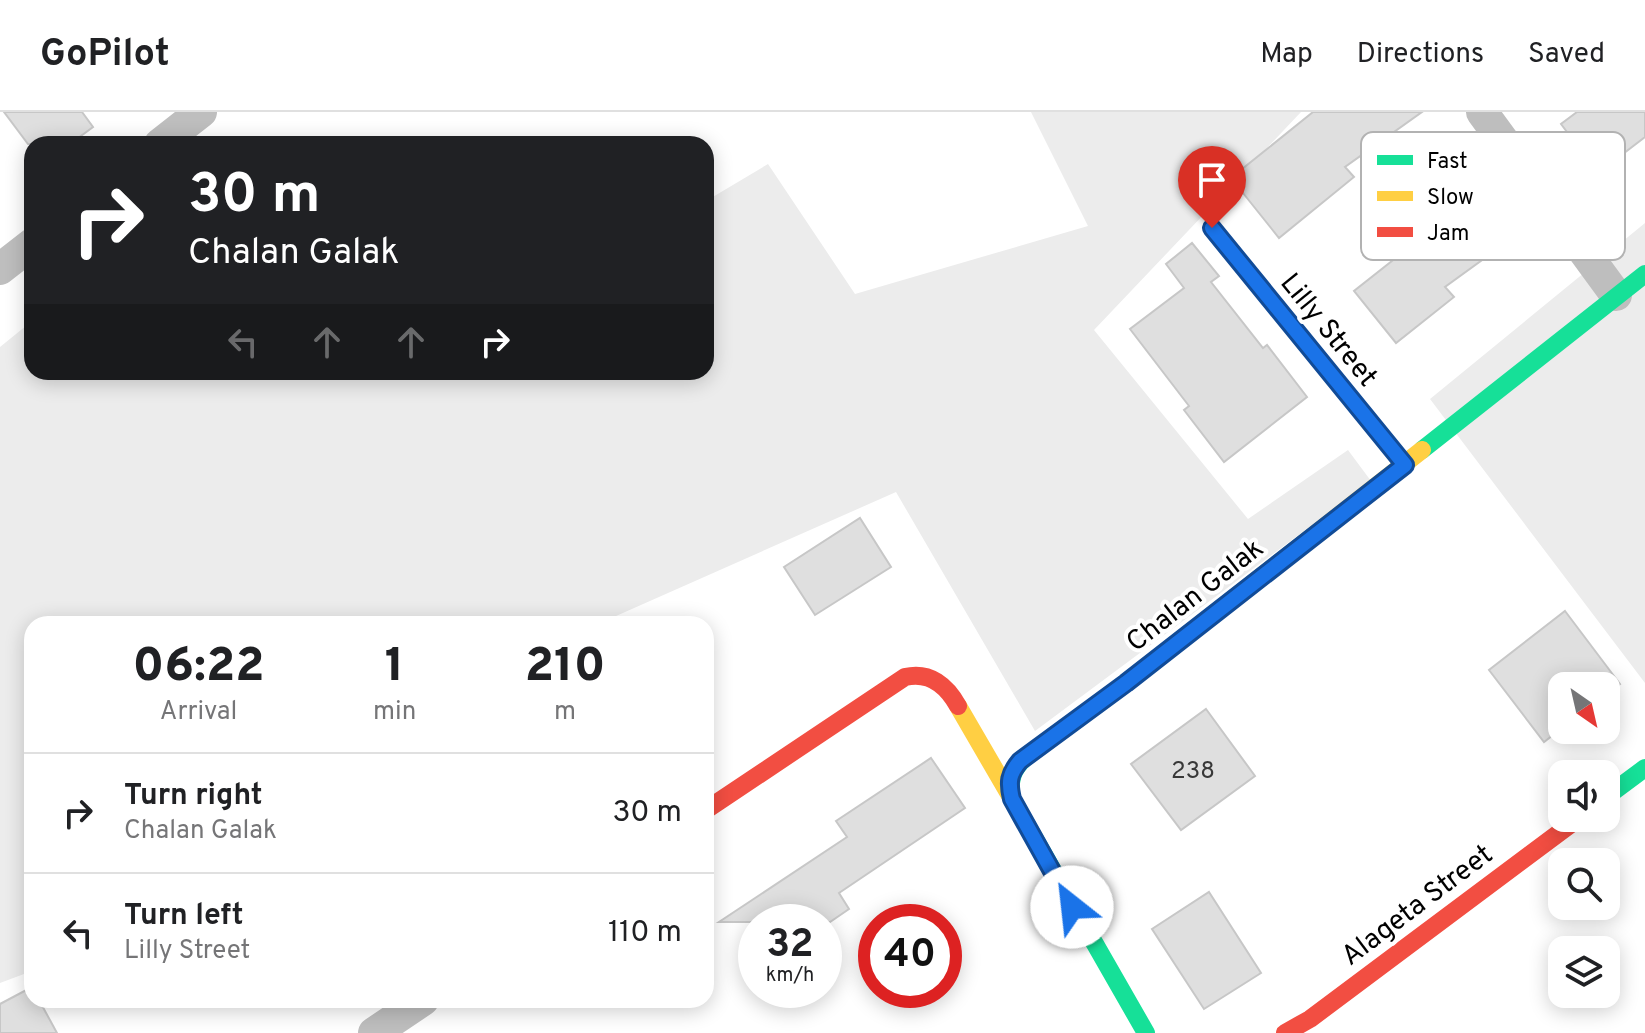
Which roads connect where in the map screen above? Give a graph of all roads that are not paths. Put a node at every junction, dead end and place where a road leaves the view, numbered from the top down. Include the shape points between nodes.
1 (201, 112) edge
2 (1482, 112) edge
3 (1497, 132) edge
4 (170, 136) edge
5 (1212, 228) dead end
6 (24, 250) edge
7 (1590, 260) edge
8 (0, 269) edge
9 (1645, 274) edge
10 (1616, 295) junction
11 (1405, 465) junction
12 (1645, 768) edge
13 (1620, 787) edge
14 (1012, 799) junction
15 (714, 805) edge
16 (1560, 832) edge
17 (411, 1008) edge
18 (374, 1033) edge
19 (1146, 1033) edge
20 (1285, 1033) edge

1 - 4 street
2 - 3 street
5 - 11 street, Lilly Street
6 - 8 street
7 - 10 street
9 - 10 street, Chalan Galak
10 - 11 street, Chalan Galak
11 - 14 street, Chalan Galak via 1020,761 1009,777
12 - 13 street
14 - 15 street via 953,697 930,676 915,674 896,681
14 - 19 street
16 - 20 street, Alageta Street
17 - 18 street

